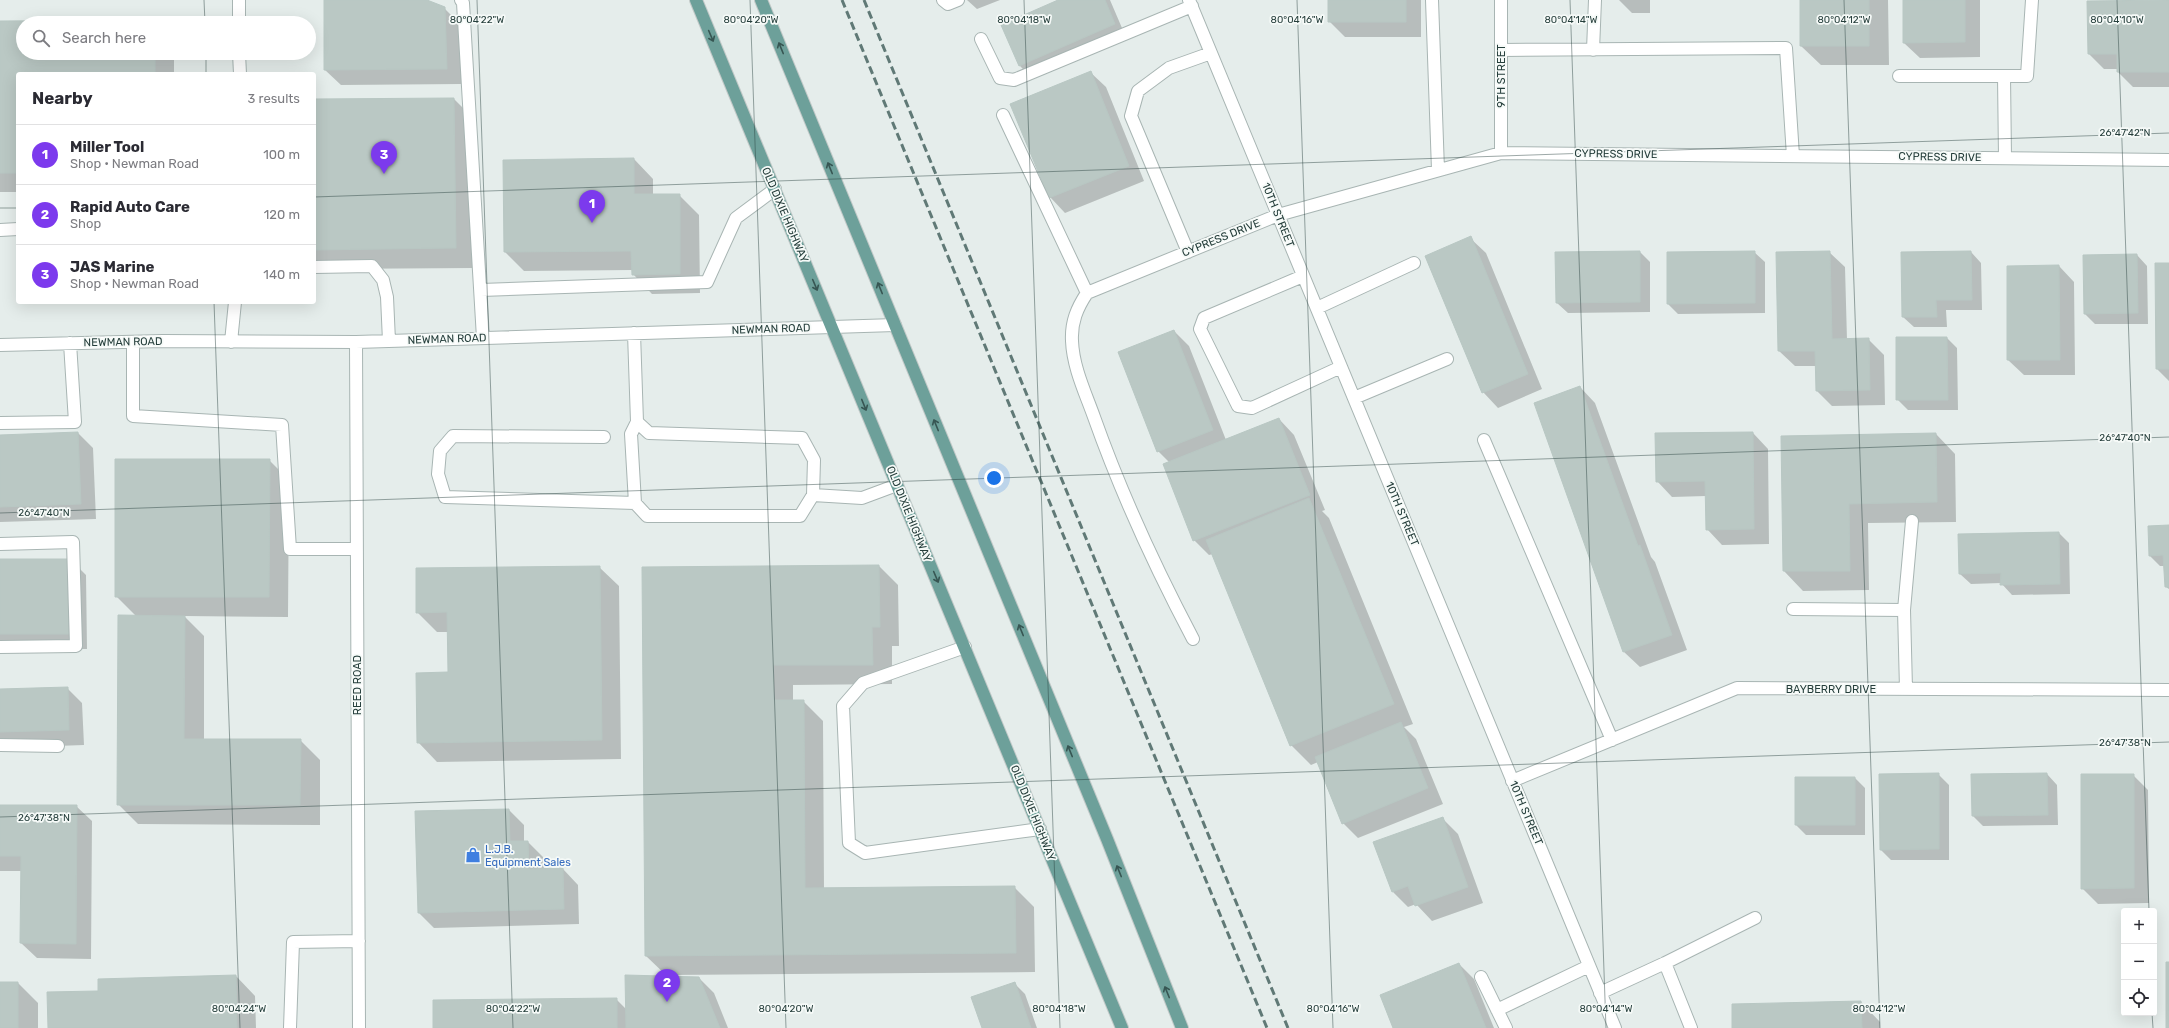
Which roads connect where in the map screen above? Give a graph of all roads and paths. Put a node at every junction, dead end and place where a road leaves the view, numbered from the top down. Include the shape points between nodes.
1 (239, 0) edge
2 (461, 0) edge
3 (696, 0) edge
4 (761, 0) edge
5 (943, 0) edge
6 (958, 0) edge
7 (1432, 0) edge
8 (1501, 0) edge
9 (1595, 0) edge
10 (2032, 0) edge
11 (1190, 3) edge
12 (239, 16) edge
13 (981, 39) dead end
14 (1501, 50) junction
15 (1593, 50) junction
16 (1211, 52) junction
17 (239, 60) edge
18 (240, 72) edge
19 (1899, 76) dead end
20 (2004, 76) junction
21 (1002, 115) dead end
22 (1501, 153) junction
23 (1793, 156) junction
24 (2005, 158) junction
25 (2169, 160) edge
26 (1438, 170) junction
27 (775, 190) junction
28 (1278, 215) junction
29 (16, 229) edge
30 (0, 230) edge
31 (1188, 252) junction
32 (1414, 263) dead end
33 (316, 267) edge
34 (1303, 276) junction
35 (481, 290) junction
36 (1088, 293) junction
37 (235, 304) edge
38 (1317, 308) junction
39 (895, 324) junction
40 (832, 327) junction
41 (634, 333) junction
42 (483, 338) junction
43 (388, 341) junction
44 (133, 342) junction
45 (231, 342) junction
46 (356, 342) junction
47 (70, 344) junction
48 (0, 345) edge
49 (1447, 359) dead end
50 (1341, 367) junction
51 (1354, 398) junction
52 (637, 422) junction
53 (0, 423) edge
54 (604, 437) dead end
55 (1484, 440) dead end
56 (897, 485) junction
57 (813, 495) junction
58 (635, 503) junction
59 (1912, 522) dead end
60 (0, 544) edge
61 (356, 550) junction
62 (1793, 610) dead end
63 (1904, 610) junction
64 (1192, 639) dead end
65 (0, 647) edge
66 (964, 647) junction
67 (1906, 689) junction
68 (2169, 690) edge
69 (1612, 740) junction
70 (0, 745) edge
71 (58, 746) dead end
72 (1512, 781) junction
73 (1040, 829) junction
74 (1755, 918) dead end
75 (359, 941) junction
76 (1665, 963) junction
77 (1589, 966) junction
78 (1481, 977) dead end
79 (1600, 993) junction
80 (1497, 1010) junction
81 (290, 1028) edge
82 (359, 1028) edge
83 (1122, 1028) edge
84 (1182, 1028) edge
85 (1506, 1028) edge
86 (1615, 1028) edge
87 (1691, 1028) edge

1 - 12 street
2 - 35 street
3 -> 27 main road, OLD DIXIE HIGHWAY
39 -> 4 main road
5 - 6 street via 948,4
7 - 26 street
8 - 14 street, 9TH STREET
9 - 15 street
10 - 20 street via 2027,76
11 - 13 street via 1014,80 1000,78
11 - 16 street, 10TH STREET
14 - 15 street
14 - 22 street, 9TH STREET
15 - 23 street via 1786,48
16 - 28 street, 10TH STREET
16 - 31 street via 1169,68 1138,91 1132,116
17 - 18 street
19 - 20 street
20 - 24 street
21 - 36 street
22 - 23 street, CYPRESS DRIVE
22 - 26 street, CYPRESS DRIVE
23 - 24 street, CYPRESS DRIVE
24 - 25 street, CYPRESS DRIVE
26 - 28 street, CYPRESS DRIVE
27 - 35 street via 736,218 707,282
27 -> 40 main road, OLD DIXIE HIGHWAY
28 - 31 street, CYPRESS DRIVE
28 - 34 street, 10TH STREET
29 - 30 street
31 - 36 street, CYPRESS DRIVE
32 - 38 street
33 - 43 street via 372,266 383,280 388,297
34 - 38 street, 10TH STREET
34 - 50 street via 1204,318 1200,329 1238,406 1252,408
35 - 42 street
36 - 64 street via 1078,307 1073,324 1075,365 1115,476
37 - 45 street
38 - 50 street, 10TH STREET
39 - 40 street, NEWMAN ROAD
84 -> 39 main road
40 - 41 street, NEWMAN ROAD
40 -> 56 main road, OLD DIXIE HIGHWAY
41 - 42 street, NEWMAN ROAD
41 - 52 street
42 - 43 street, NEWMAN ROAD
43 - 46 street, NEWMAN ROAD
44 - 45 street, NEWMAN ROAD
44 - 47 street, NEWMAN ROAD
44 - 61 street via 133,416 282,425 290,548
45 - 46 street, NEWMAN ROAD
46 - 61 street, REED ROAD
47 - 48 street, NEWMAN ROAD
47 - 53 street via 76,422
49 - 51 street
50 - 51 street, 10TH STREET
51 - 72 street, 10TH STREET
52 - 57 street via 649,433 802,438 814,460
52 - 58 street via 631,434
54 - 58 street via 453,436 440,451 438,474 445,497
55 - 69 street
56 - 57 street via 862,498
56 -> 66 main road, OLD DIXIE HIGHWAY
57 - 58 street via 800,516 647,516
59 - 63 street
60 - 65 street via 73,542 76,646
61 - 75 street, REED ROAD
62 - 63 street
63 - 67 street
66 - 73 main road, OLD DIXIE HIGHWAY
66 - 73 street via 863,682 843,706 849,843 865,853
67 - 68 street, BAYBERRY DRIVE
67 - 69 street, BAYBERRY DRIVE via 1737,688
69 - 72 street, BAYBERRY DRIVE
70 - 71 street
72 - 77 street, 10TH STREET
73 - 83 main road, OLD DIXIE HIGHWAY
74 - 76 street
75 - 81 street via 293,942
75 - 82 street, REED ROAD
76 - 79 street
76 - 87 street
77 - 79 street, 10TH STREET
77 - 80 street
78 - 80 street
79 - 86 street, 10TH STREET
80 - 85 street

